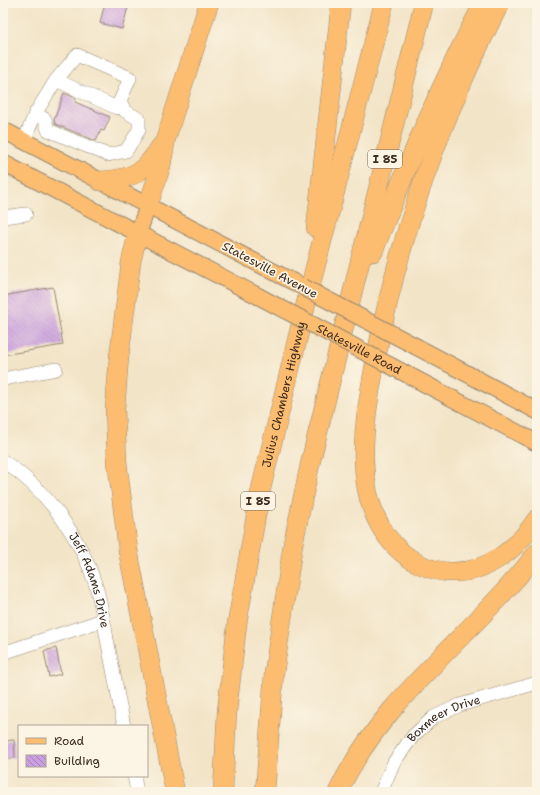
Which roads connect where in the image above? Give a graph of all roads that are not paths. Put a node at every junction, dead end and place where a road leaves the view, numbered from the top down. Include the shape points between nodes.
1 (209, 3) edge
2 (340, 3) edge
3 (384, 3) edge
4 (424, 3) edge
5 (484, 3) edge
6 (500, 3) edge
7 (56, 80) junction
8 (120, 101) junction
9 (35, 114) junction
10 (3, 130) edge
11 (166, 138) junction
12 (24, 141) junction
13 (3, 162) edge
14 (100, 181) junction
15 (148, 206) junction
16 (26, 214) dead end
17 (3, 217) edge
18 (138, 233) junction
19 (308, 295) junction
20 (347, 316) junction
21 (56, 368) dead end
22 (3, 380) edge
23 (537, 410) edge
24 (537, 443) edge
25 (3, 461) edge
26 (537, 519) edge
27 (537, 553) edge
28 (103, 620) junction
29 (3, 653) edge
30 (537, 683) edge
31 (124, 725) edge
32 (134, 777) edge
33 (137, 792) edge
34 (175, 792) edge
35 (223, 792) edge
36 (265, 792) edge
37 (338, 792) edge
38 (381, 792) edge

1 - 11 highway
2 - 19 highway
3 - 19 highway, Julius Chambers Highway / I 85
4 - 20 highway, I 85
5 - 20 highway via 429,113
6 - 26 highway via 463,79 435,146 395,271 369,398 364,438 365,474 370,504 383,531 400,552 434,570 460,572 484,566 507,553
7 - 8 street via 116,108
7 - 8 street via 77,55 130,78
7 - 9 street
8 - 9 street via 125,111 139,120 139,130 126,151 108,155 48,130 45,119
9 - 12 street
10 - 12 main road, Statesville Avenue
11 - 14 highway via 152,160 138,174
11 - 15 highway via 161,166
12 - 14 main road, Statesville Avenue
13 - 18 main road
14 - 15 main road, Statesville Avenue
15 - 18 main road
15 - 23 main road, Statesville Avenue, bridge
16 - 17 street
18 - 24 main road, Statesville Road, bridge
18 - 34 highway via 131,262 117,377 117,461 128,550
19 - 35 highway, Julius Chambers Highway / I 85 via 260,493 243,580 227,711
20 - 36 highway, I 85 via 301,502 285,587 271,701
21 - 22 street
25 - 28 street, Jeff Adams Drive via 36,487 66,524 96,586
27 - 37 highway via 494,603 396,705 366,745
28 - 29 street
28 - 31 street, Jeff Adams Drive
30 - 38 street, Boxmeer Drive via 460,705 434,717 413,736 394,762
32 - 33 street

